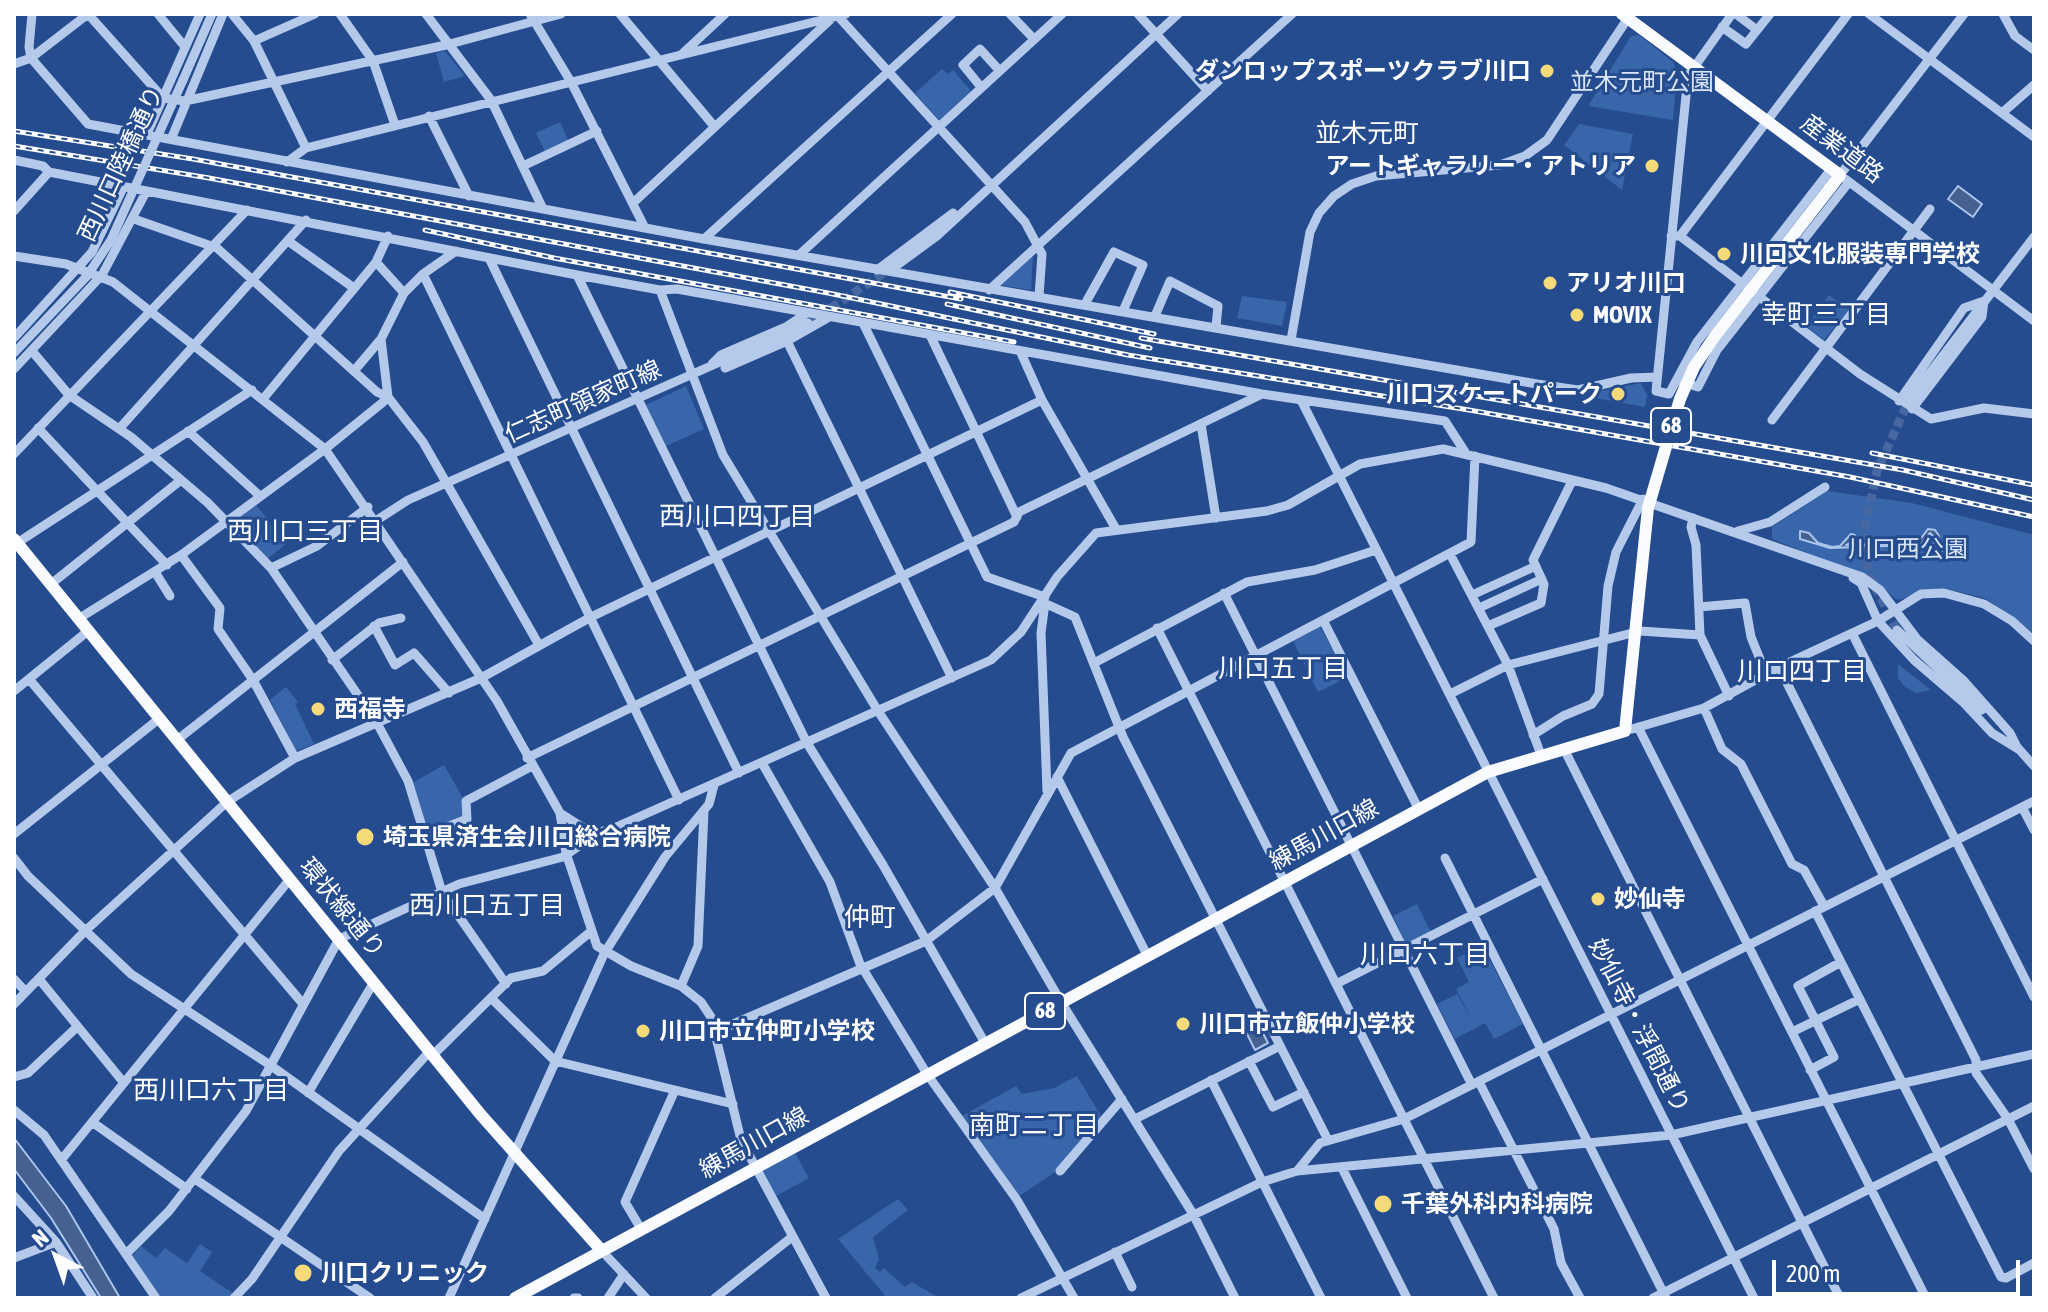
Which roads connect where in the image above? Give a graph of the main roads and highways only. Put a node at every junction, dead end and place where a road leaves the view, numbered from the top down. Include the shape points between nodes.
1 (1627, 15) edge
2 (15, 542) edge
3 (1632, 729) joint
4 (602, 1251) junction
5 (537, 1294) edge
6 (515, 1298) edge

1 - 3 main road, 産業道路 / 68, bridge via 1840,175 1715,336 1680,399 1648,508 1627,711
2 - 4 main road, 環状線通り via 514,1154
3 - 4 main road, 練馬川口線 / 68 via 1488,772
4 - 5 main road, 練馬川口線 / 68
5 - 6 main road, 練馬川口線 / 68

